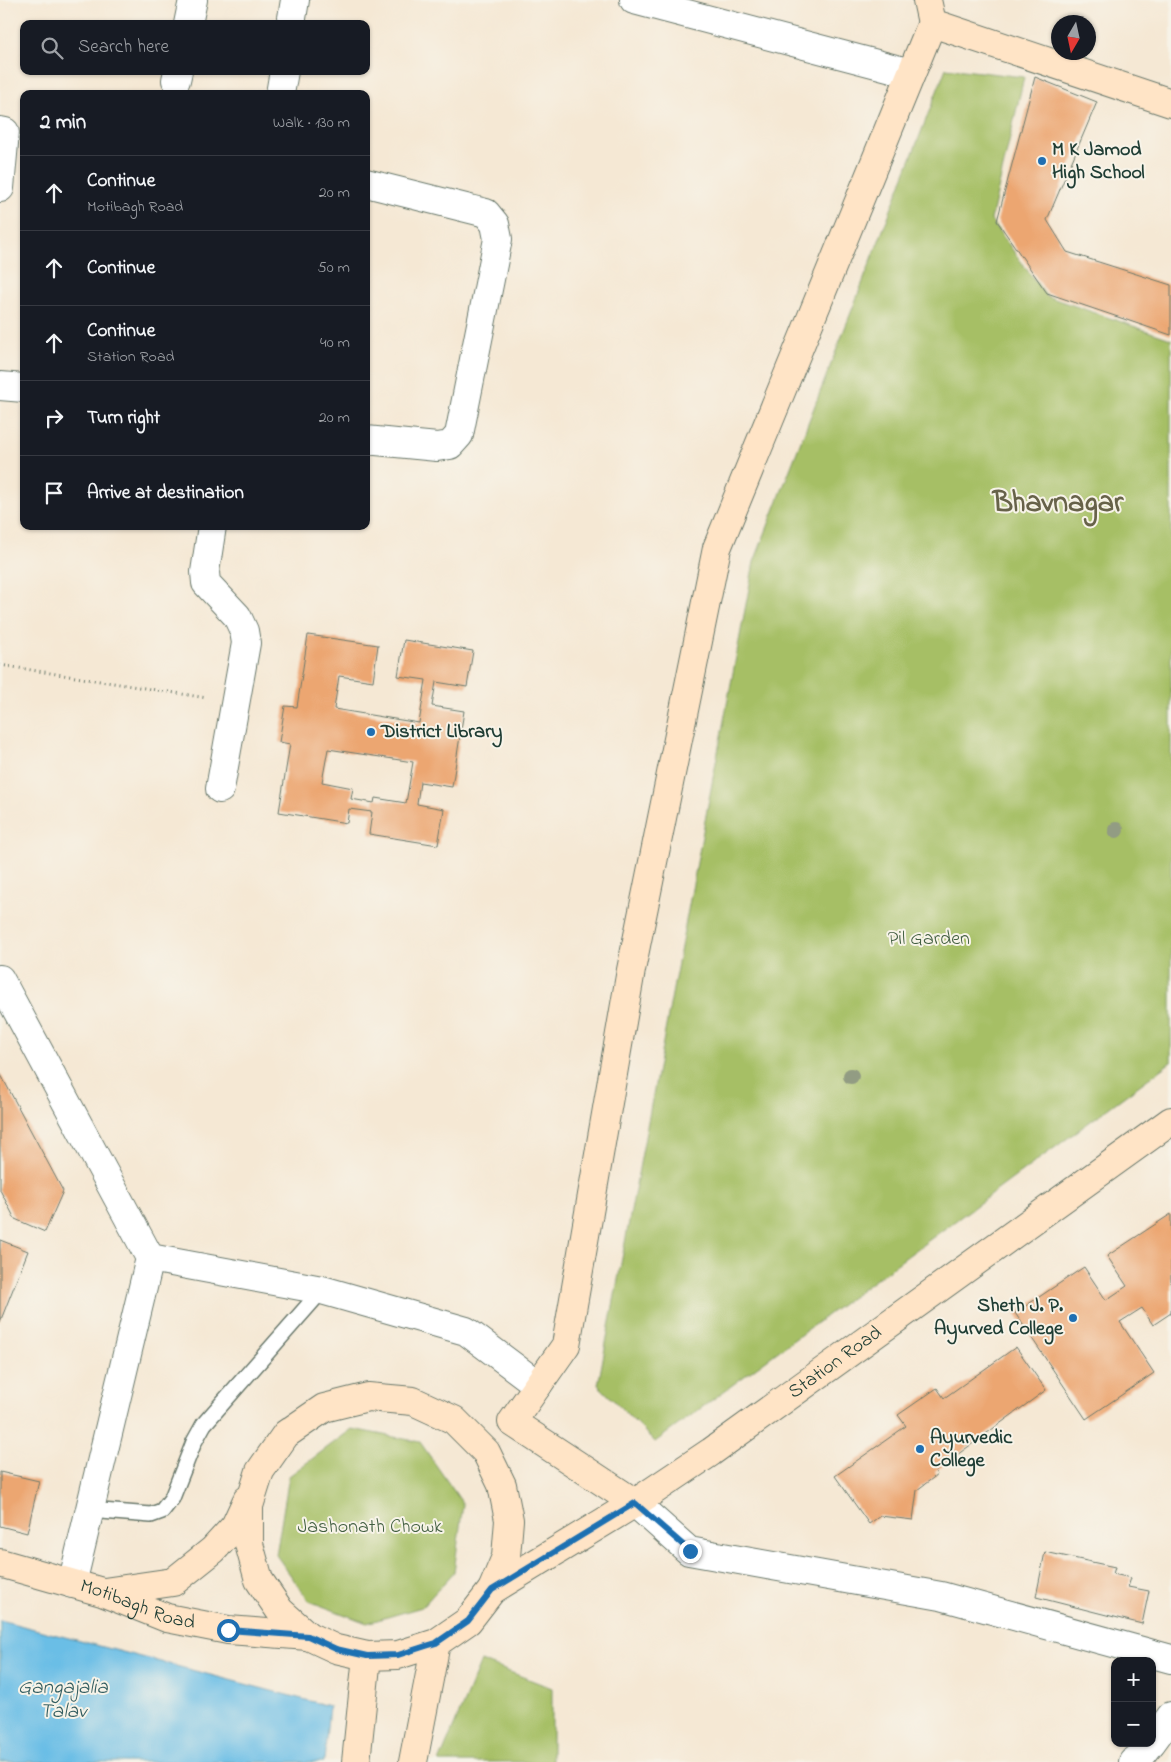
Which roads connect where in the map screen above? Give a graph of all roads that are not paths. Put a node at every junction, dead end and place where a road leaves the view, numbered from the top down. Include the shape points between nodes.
1 (193, 0) edge
2 (295, 0) edge
3 (634, 0) edge
4 (929, 11) edge
5 (189, 20) edge
6 (292, 20) edge
7 (911, 73) junction
8 (283, 75) edge
9 (281, 90) edge
10 (1171, 103) edge
11 (10, 133) edge
12 (370, 184) edge
13 (0, 188) edge
14 (0, 386) edge
15 (20, 388) edge
16 (370, 440) edge
17 (211, 530) edge
18 (220, 789) dead end
19 (0, 979) edge
20 (1171, 1121) edge
21 (150, 1258) junction
22 (322, 1290) junction
23 (538, 1386) junction
24 (512, 1422) junction
25 (486, 1452) junction
26 (260, 1471) junction
27 (635, 1503) junction
28 (89, 1510) junction
29 (0, 1563) edge
30 (72, 1584) junction
31 (492, 1590) junction
32 (102, 1592) junction
33 (308, 1636) junction
34 (436, 1643) junction
35 (367, 1656) junction
36 (1171, 1658) edge
37 (1171, 1716) edge
38 (1156, 1737) edge
39 (1149, 1747) edge
40 (356, 1762) edge
41 (413, 1762) edge
42 (1133, 1762) edge

1 - 5 street
2 - 6 street
3 - 7 street
4 - 7 main road
4 - 10 main road
7 - 23 main road via 717,548 631,970 566,1345
8 - 9 street
11 - 13 street
12 - 16 street via 486,213 495,224 498,239 459,435 450,445 437,448
14 - 15 street
17 - 18 street via 206,583 237,616 246,643
19 - 21 street
20 - 27 main road, Station Road via 711,1452
21 - 22 street
21 - 28 street
22 - 23 street via 466,1331
22 - 28 lane via 204,1424 172,1498 162,1511 151,1515
23 - 24 main road
24 - 25 main road
24 - 27 main road
25 - 26 main road via 446,1416 412,1401 368,1397 324,1408 286,1434
25 - 31 main road via 502,1485 509,1520 506,1557
26 - 32 main road via 235,1526 213,1550 180,1577 173,1582
26 - 33 main road via 249,1506 249,1544 260,1580 280,1611
27 - 31 main road, Station Road
27 - 36 street via 690,1551 941,1596
28 - 30 street
29 - 30 main road, Motibagh Road
30 - 32 main road, Motibagh Road
31 - 34 main road via 468,1621
32 - 33 main road, Motibagh Road via 167,1618 228,1630
33 - 35 main road via 336,1649
34 - 35 main road via 398,1655
34 - 41 main road
35 - 40 main road
37 - 38 street
39 - 42 street

